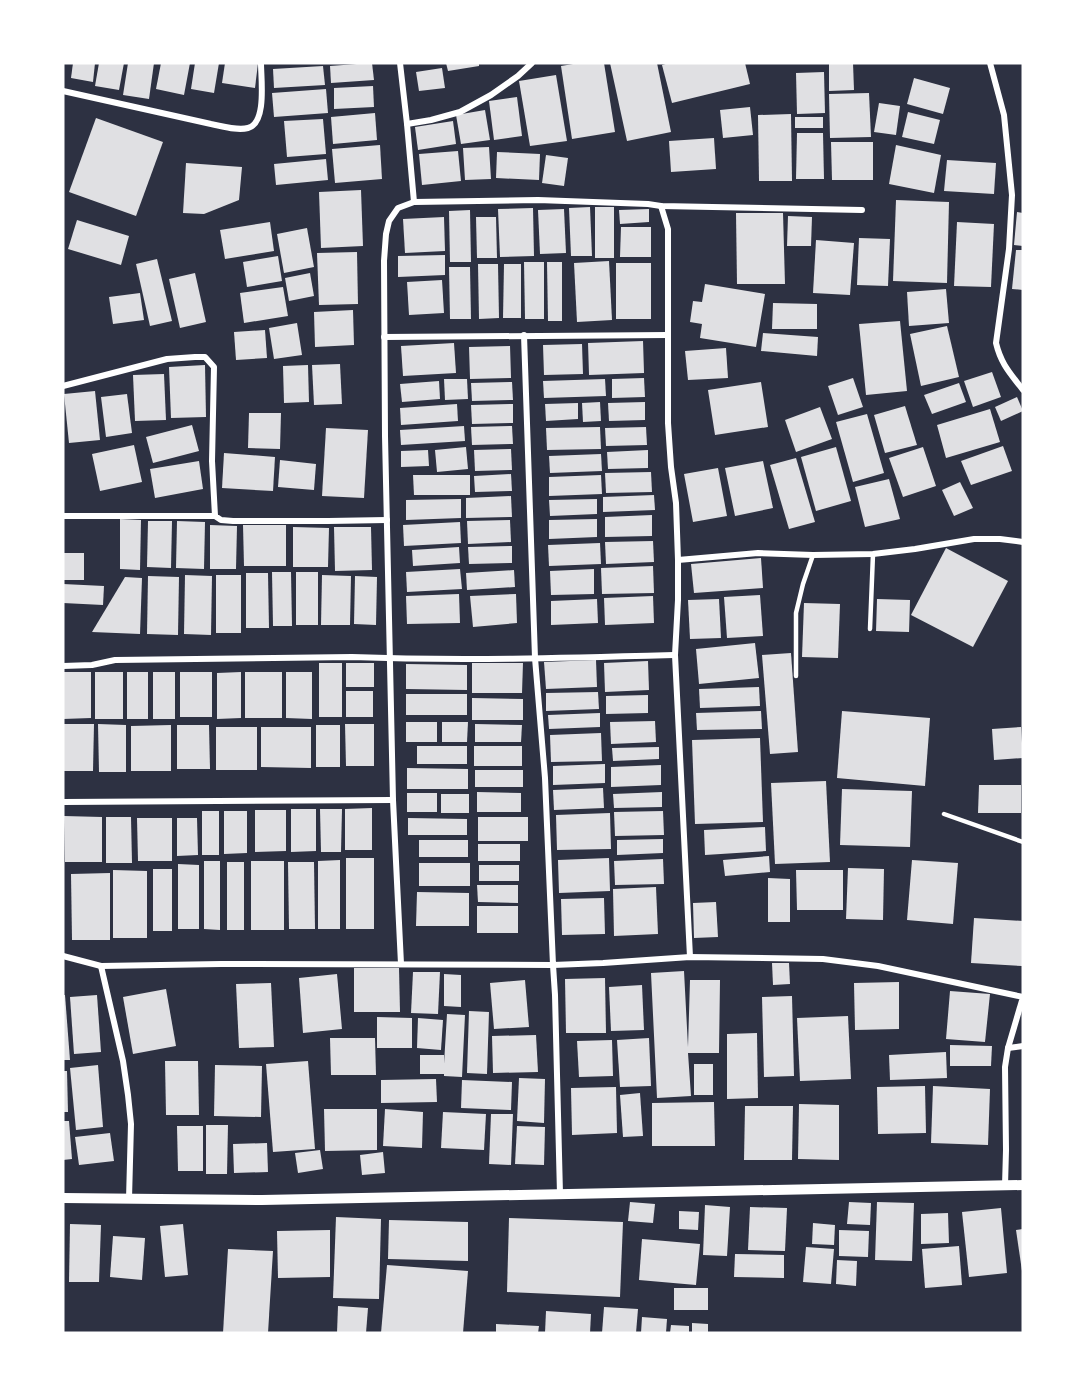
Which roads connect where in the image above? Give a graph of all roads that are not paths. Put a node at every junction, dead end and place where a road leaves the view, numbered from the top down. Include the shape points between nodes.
1 (261, 63) edge
2 (400, 63) edge
3 (532, 63) edge
4 (990, 63) edge
5 (63, 91) edge
6 (407, 124) junction
7 (414, 202) junction
8 (661, 206) junction
9 (862, 210) dead end
10 (524, 335) junction
11 (668, 335) junction
12 (384, 337) junction
13 (63, 386) edge
14 (1023, 390) edge
15 (63, 516) edge
16 (216, 516) junction
17 (387, 520) junction
18 (1023, 542) edge
19 (873, 554) junction
20 (813, 555) junction
21 (678, 560) junction
22 (870, 629) dead end
23 (675, 655) junction
24 (390, 658) junction
25 (535, 658) junction
26 (63, 666) edge
27 (796, 676) dead end
28 (393, 800) junction
29 (63, 802) edge
30 (944, 814) dead end
31 (1023, 842) edge
32 (63, 956) edge
33 (690, 957) junction
34 (401, 964) junction
35 (553, 965) junction
36 (101, 966) junction
37 (1023, 1046) edge
38 (1008, 1048) junction
39 (1023, 1185) edge
40 (1005, 1186) junction
41 (560, 1194) junction
42 (63, 1198) edge
43 (129, 1199) junction

1 - 5 street via 261,114 249,128 234,129
2 - 6 street
3 - 6 street via 519,76 460,112
4 - 14 street via 1004,116 1012,195 996,343 1005,368
6 - 7 street
7 - 8 street via 562,201
7 - 12 street via 398,208 386,234
8 - 9 street
8 - 11 street via 668,229
10 - 11 street
10 - 12 street
10 - 25 street
11 - 21 street
12 - 17 street
13 - 16 street via 167,359 205,357 214,367 212,461
15 - 16 street
16 - 17 street via 233,521
17 - 24 street
18 - 19 street via 974,539
19 - 20 street
19 - 22 lane
20 - 21 street via 758,553
20 - 27 lane via 796,613
21 - 23 street
23 - 25 street
23 - 33 street
24 - 25 street
24 - 26 street via 115,660
24 - 28 street
25 - 35 street
28 - 29 street
28 - 34 street
30 - 31 lane
32 - 36 street
33 - 35 street
33 - 38 street via 823,959 878,966 1023,997
34 - 35 street
34 - 36 street
35 - 41 street
36 - 43 street via 128,1095
37 - 38 street
38 - 40 street
39 - 40 street
40 - 41 street
41 - 43 street
42 - 43 street

